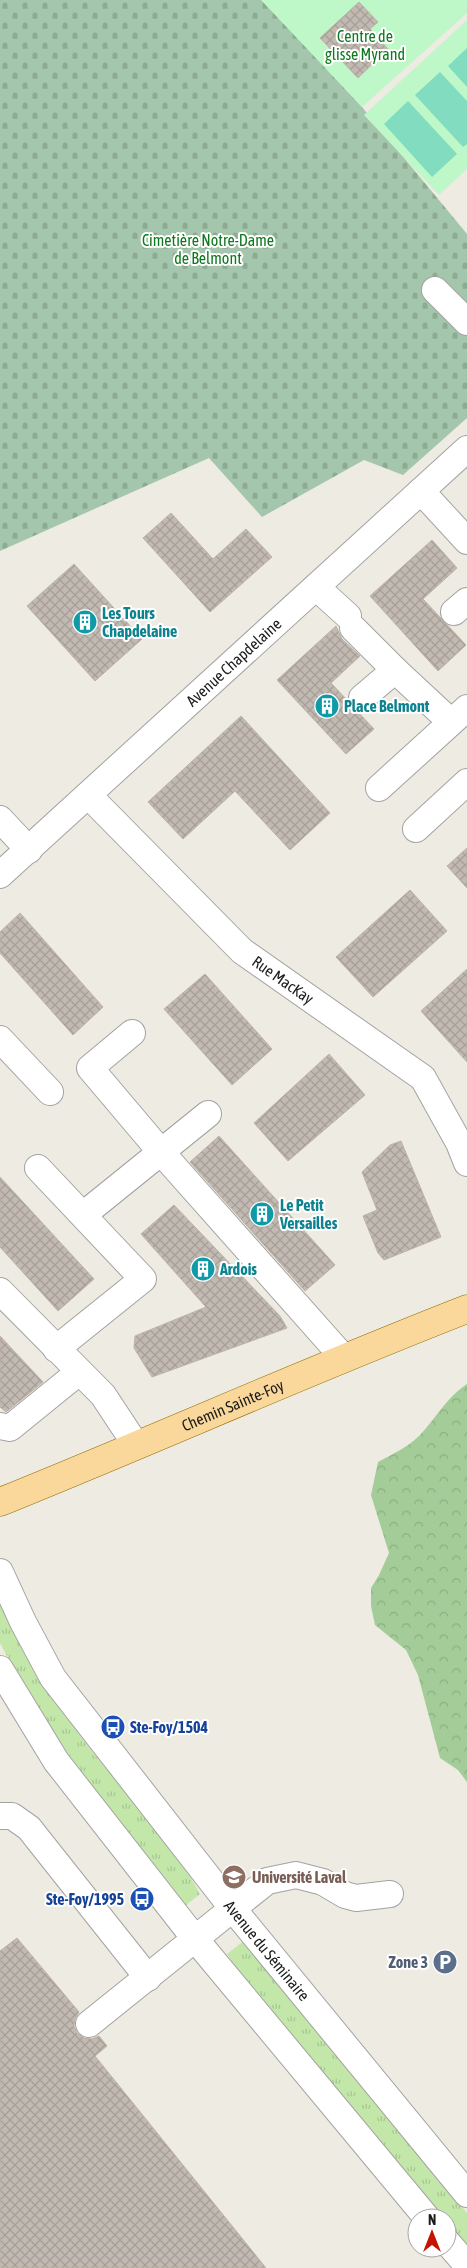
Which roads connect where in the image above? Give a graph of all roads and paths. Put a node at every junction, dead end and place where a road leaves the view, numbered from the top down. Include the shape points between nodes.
1 (435, 290) dead end
2 (467, 322) edge
3 (467, 449) edge
4 (421, 491) junction
5 (467, 541) edge
6 (316, 587) junction
7 (395, 670) junction
8 (362, 698) dead end
9 (459, 715) edge
10 (467, 782) edge
11 (379, 788) dead end
12 (88, 796) junction
13 (0, 819) edge
14 (416, 829) dead end
15 (28, 850) junction
16 (0, 875) edge
17 (132, 1033) dead end
18 (0, 1039) edge
19 (50, 1092) dead end
20 (208, 1114) dead end
21 (161, 1152) junction
22 (467, 1164) edge
23 (38, 1168) dead end
24 (83, 1215) junction
25 (0, 1292) edge
26 (467, 1309) edge
27 (56, 1348) junction
28 (343, 1357) junction
29 (80, 1372) junction
30 (0, 1426) edge
31 (136, 1446) junction
32 (0, 1502) edge
33 (0, 1572) edge
34 (0, 1669) edge
35 (0, 1816) edge
36 (390, 1894) dead end
37 (233, 1909) junction
38 (196, 1940) junction
39 (148, 1978) junction
40 (89, 2024) dead end
41 (467, 2194) edge
42 (419, 2208) edge
43 (457, 2254) edge
44 (467, 2265) edge

1 - 2 street
3 - 4 street, Avenue Chapdelaine
4 - 5 street
4 - 6 street, Avenue Chapdelaine
6 - 7 street
6 - 12 street, Avenue Chapdelaine
7 - 8 street
7 - 9 street
9 - 11 street
10 - 14 street
12 - 15 street, Avenue Chapdelaine
12 - 22 street, Rue MacKay via 242,951 422,1078 459,1143
13 - 15 street
15 - 16 street, Avenue Chapdelaine
17 - 21 street via 90,1068
18 - 19 street
20 - 21 street
21 - 24 street
21 - 28 street
23 - 24 street
24 - 27 street via 143,1279
25 - 27 street
26 - 28 main road, Chemin Sainte-Foy
27 - 29 street
28 - 31 main road, Chemin Sainte-Foy
29 - 30 street via 10,1428
29 - 31 street via 103,1395
31 - 32 main road, Chemin Sainte-Foy
33 - 37 street, Avenue du Séminaire via 54,1678
34 - 38 street via 56,1761
35 - 39 street via 12,1816 29,1828
36 - 37 street via 356,1898 308,1876 296,1875 267,1881
37 - 38 street
37 - 41 street, Avenue du Séminaire
38 - 39 street
38 - 42 street
39 - 40 street
43 - 44 street

